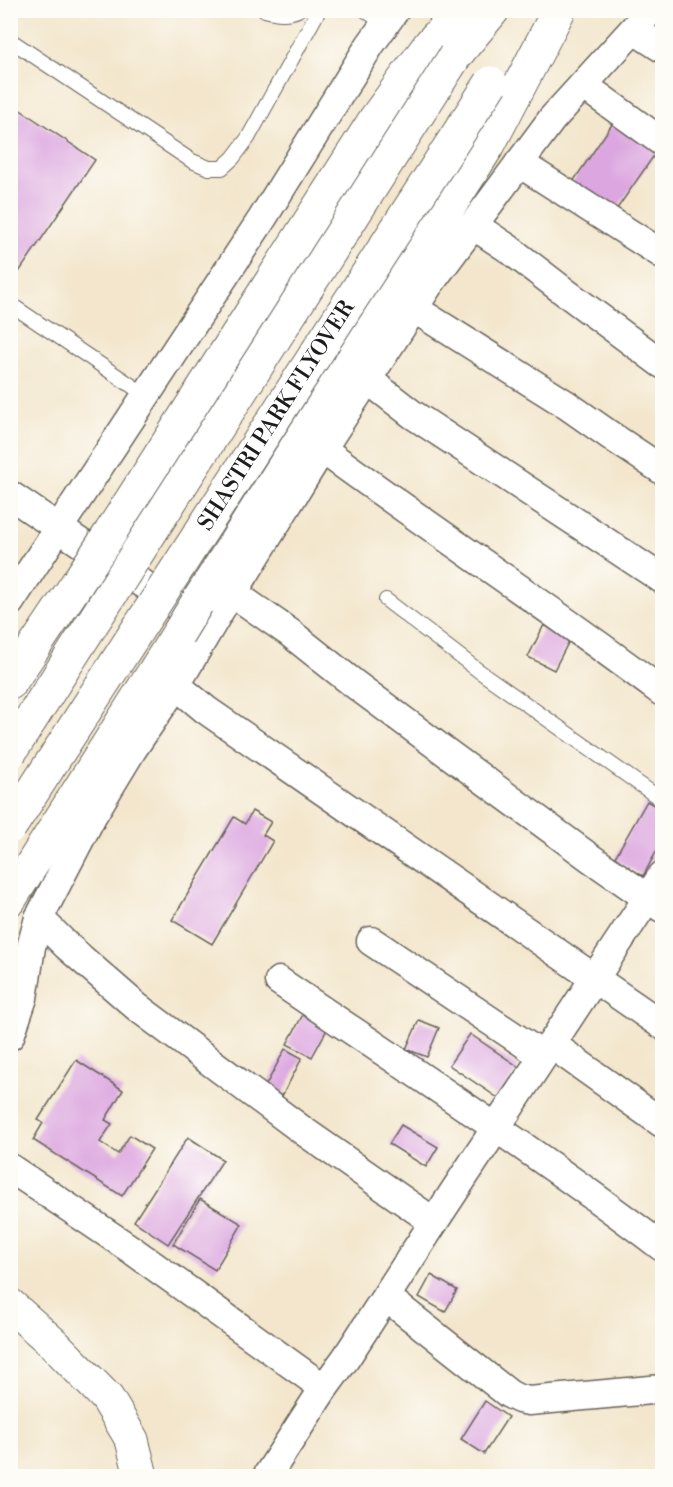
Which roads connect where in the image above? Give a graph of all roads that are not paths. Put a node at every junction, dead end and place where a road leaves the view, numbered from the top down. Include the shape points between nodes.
1 (265, 10) edge
2 (298, 10) edge
3 (320, 10) edge
4 (460, 10) edge
5 (493, 10) edge
6 (553, 10) edge
7 (560, 10) edge
8 (382, 15) edge
9 (643, 20) edge
10 (10, 40) edge
11 (663, 48) edge
12 (583, 85) junction
13 (663, 142) edge
14 (519, 164) junction
15 (473, 225) junction
16 (663, 254) edge
17 (10, 304) edge
18 (413, 308) junction
19 (663, 364) edge
20 (367, 380) junction
21 (147, 396) junction
22 (322, 449) junction
23 (663, 470) edge
24 (10, 495) edge
25 (60, 529) junction
26 (663, 579) edge
27 (15, 586) edge
28 (233, 593) junction
29 (387, 600) dead end
30 (204, 615) junction
31 (10, 683) edge
32 (176, 685) junction
33 (663, 692) edge
34 (10, 752) edge
35 (663, 800) edge
36 (10, 827) edge
37 (658, 894) edge
38 (10, 899) edge
39 (39, 918) junction
40 (371, 941) dead end
41 (595, 979) junction
42 (279, 981) dead end
43 (663, 1025) edge
44 (10, 1036) edge
45 (547, 1050) junction
46 (663, 1122) edge
47 (496, 1128) junction
48 (10, 1168) edge
49 (434, 1222) junction
50 (663, 1247) edge
51 (386, 1297) junction
52 (10, 1305) edge
53 (324, 1388) junction
54 (663, 1389) edge
55 (141, 1476) edge
56 (267, 1476) edge

1 - 2 lane via 278,14
3 - 10 lane via 249,138 222,168 192,161
4 - 31 highway, bridge via 429,44 376,117
5 - 34 highway, SHASTRI PARK FLYOVER, bridge via 455,56
6 - 36 highway, SHASTRI PARK FLYOVER, bridge via 491,83
7 - 30 highway via 489,144
8 - 21 street via 370,45
9 - 11 street
9 - 12 street
12 - 13 street
12 - 14 street
14 - 15 street
14 - 16 street
15 - 18 street
15 - 19 street
17 - 21 lane
18 - 20 street
18 - 23 street
20 - 22 street
20 - 26 street via 412,414
21 - 25 street
22 - 28 street
22 - 33 street
24 - 25 street
25 - 27 street
25 - 30 street
28 - 30 street via 222,607
28 - 37 street via 429,740
29 - 35 lane via 479,671
30 - 32 street
30 - 38 highway, bridge via 178,634
32 - 39 street via 92,816
32 - 41 street via 206,710
37 - 41 street
39 - 44 street via 23,998
39 - 49 street via 136,1007
40 - 45 street
41 - 43 street
41 - 45 street
42 - 47 street
45 - 46 street
45 - 47 street
47 - 49 street
47 - 50 street
48 - 53 street
49 - 51 street
51 - 53 street
51 - 54 street via 519,1399
52 - 55 highway via 106,1398 132,1440
53 - 56 street

